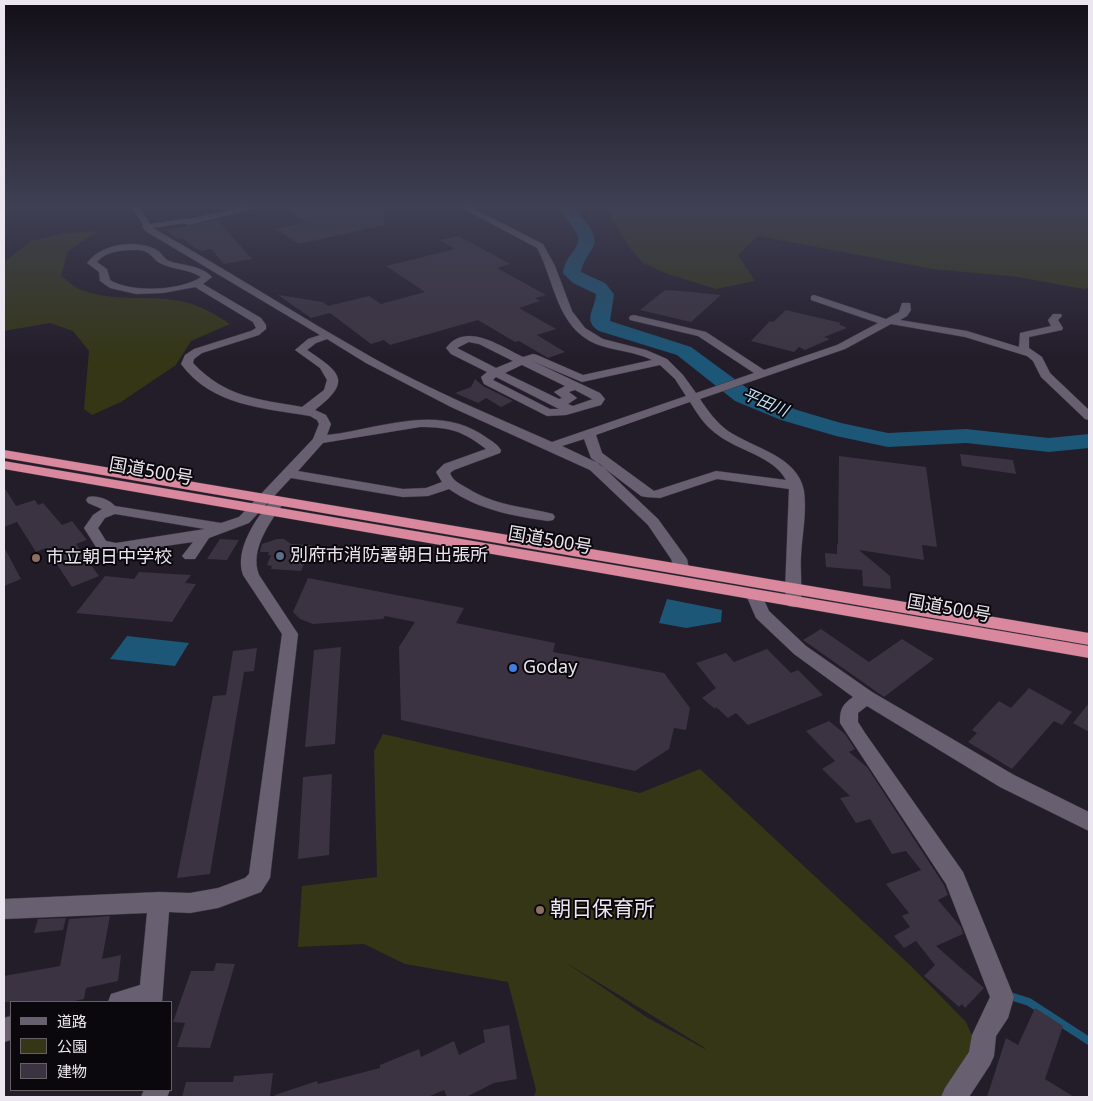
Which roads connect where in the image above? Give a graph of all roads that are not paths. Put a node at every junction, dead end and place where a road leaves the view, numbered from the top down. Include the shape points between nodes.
1 (95, 259) edge
2 (160, 259) edge
3 (202, 259) edge
4 (547, 259) edge
5 (165, 262) junction
6 (212, 265) junction
7 (197, 284) junction
8 (814, 298) dead end
9 (272, 302) junction
10 (906, 305) dead end
11 (240, 311) junction
12 (1057, 316) dead end
13 (634, 318) dead end
14 (888, 321) junction
15 (1024, 335) junction
16 (327, 336) junction
17 (987, 339) junction
18 (483, 342) junction
19 (1027, 353) junction
20 (523, 361) junction
21 (663, 361) junction
22 (483, 366) junction
23 (502, 370) junction
24 (762, 374) junction
25 (545, 381) junction
26 (570, 384) junction
27 (528, 388) junction
28 (693, 397) junction
29 (558, 403) junction
30 (571, 410) junction
31 (305, 411) junction
32 (1089, 416) edge
33 (325, 426) junction
34 (589, 434) junction
35 (342, 437) junction
36 (319, 440) junction
37 (551, 446) junction
38 (4, 454) edge
39 (4, 465) edge
40 (288, 472) junction
41 (450, 484) junction
42 (796, 486) junction
43 (93, 500) dead end
44 (266, 505) junction
45 (110, 510) junction
46 (548, 517) dead end
47 (223, 528) junction
48 (201, 536) junction
49 (190, 556) dead end
50 (681, 569) junction
51 (754, 595) junction
52 (793, 595) junction
53 (1089, 638) edge
54 (1089, 652) edge
55 (866, 697) junction
56 (1089, 822) edge
57 (159, 902) junction
58 (4, 909) edge
59 (149, 999) edge
60 (130, 1001) edge
61 (954, 1097) edge

1 - 7 street via 92,263 104,271 106,283 116,287 152,292
2 - 5 street
3 - 6 street
4 - 21 street via 571,319 584,333
5 - 6 street
5 - 7 street via 191,268 207,278
6 - 9 street
7 - 11 street
8 - 14 street
9 - 11 street
9 - 16 street
10 - 14 street via 903,314
11 - 31 street via 257,320 261,328 255,333 198,351 189,357 187,364 218,391 234,399
12 - 15 street via 1054,320 1058,328
13 - 24 street via 702,334
14 - 17 street via 930,326
14 - 24 street via 841,347
15 - 17 street
15 - 19 street
16 - 31 street via 312,340 300,350 325,367 332,375 333,386 329,393
16 - 37 street via 430,392
17 - 19 street
18 - 20 street
18 - 22 street via 470,352 492,354 497,358
18 - 22 street via 472,338 451,348
19 - 32 street via 1038,359 1045,375
20 - 21 street via 533,357 582,379
20 - 23 street
20 - 26 street
21 - 28 street
22 - 23 street
23 - 25 street via 526,372
23 - 27 street
23 - 30 street via 488,377 488,382 548,412
24 - 28 street
25 - 26 street via 557,385
25 - 27 street
26 - 29 street via 560,392 571,398
26 - 30 street via 599,399
27 - 29 street
28 - 34 street
28 - 42 street via 722,433 767,456 792,476
29 - 30 street
31 - 33 street via 322,418
33 - 35 street
33 - 36 street
34 - 37 street
34 - 42 street via 596,455 646,493 655,495 716,475
35 - 36 street
35 - 41 street via 437,423 466,429 495,450 448,467 443,472
36 - 40 street
37 - 50 street via 590,464 612,482 653,522 679,559
38 - 44 highway, 国道500号
39 - 44 highway, 国道500号
40 - 41 street via 403,494 428,492
40 - 44 street
41 - 46 street via 488,506
42 - 52 street
43 - 45 street
44 - 47 street via 244,520
44 - 50 highway, 国道500号
44 - 51 highway, 国道500号
44 - 57 street via 248,566 290,634 259,878 253,885 218,898 190,903
45 - 47 street
45 - 48 street via 97,518 91,528 107,554
47 - 48 street
48 - 49 street via 202,540
50 - 52 highway, 国道500号
51 - 52 highway, 国道500号
51 - 55 street via 762,614 800,650
52 - 53 highway, 国道500号
52 - 54 highway, 国道500号
55 - 56 street via 1007,781
55 - 61 street via 849,710 849,723 955,879 1002,997 984,1035 981,1056
57 - 58 street
57 - 59 street
59 - 60 street

